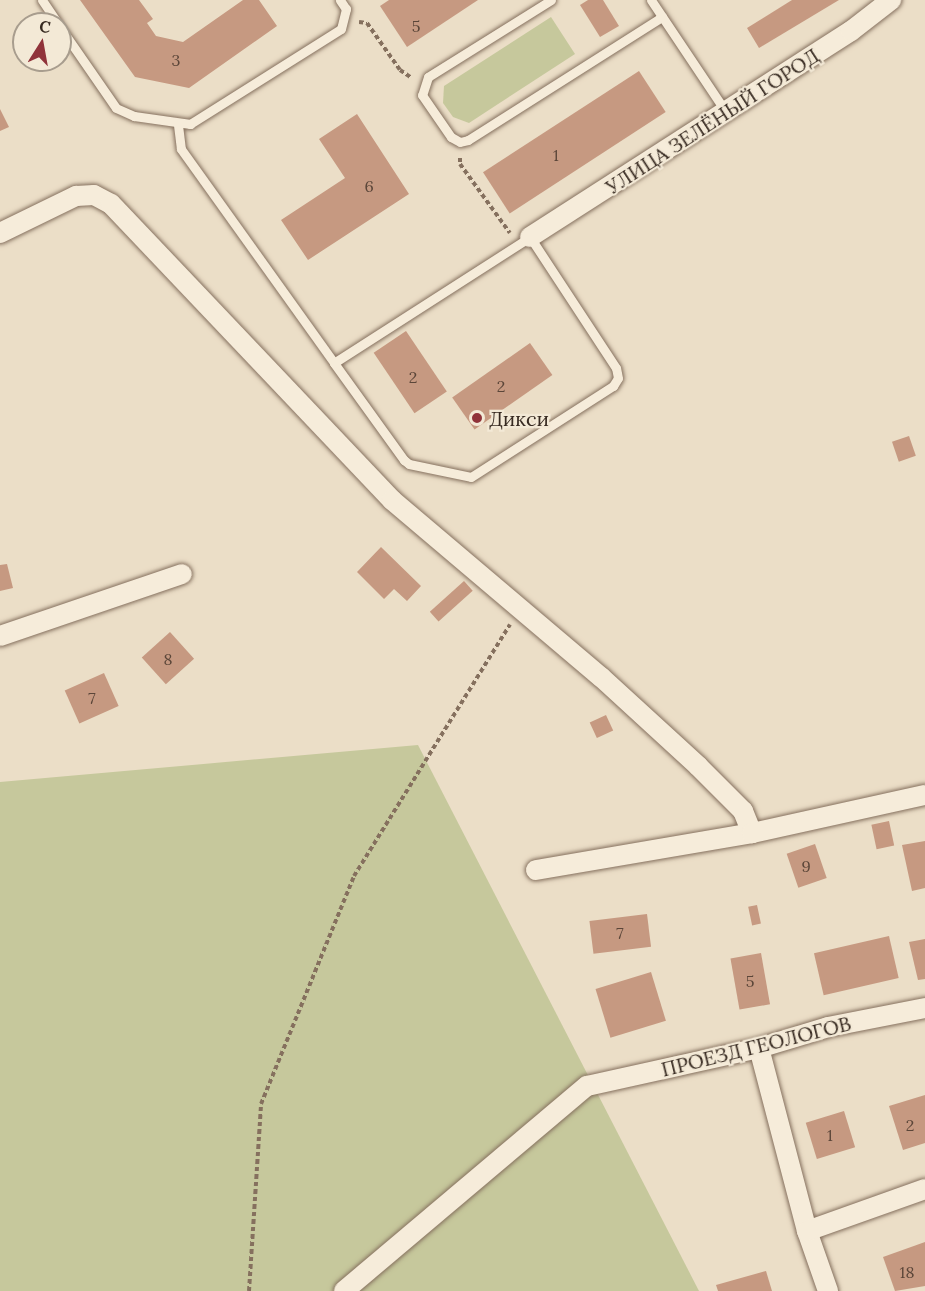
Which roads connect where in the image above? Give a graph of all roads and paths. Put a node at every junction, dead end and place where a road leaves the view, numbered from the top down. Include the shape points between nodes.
1 (340, 0) edge
2 (551, 0) edge
3 (651, 0) edge
4 (891, 0) edge
5 (662, 17) junction
6 (346, 20) junction
7 (72, 44) edge
8 (422, 86) junction
9 (726, 112) junction
10 (178, 125) junction
11 (460, 142) junction
12 (0, 233) edge
13 (530, 237) junction
14 (334, 363) junction
15 (182, 574) dead end
16 (520, 609) junction
17 (0, 636) edge
18 (925, 795) edge
19 (752, 833) junction
20 (536, 870) dead end
21 (925, 1008) edge
22 (759, 1048) junction
23 (925, 1189) edge
24 (807, 1231) junction
25 (249, 1291) edge
26 (344, 1291) edge
27 (828, 1291) edge

1 - 6 lane via 346,9
2 - 8 lane via 428,76
3 - 5 lane
4 - 9 street, УЛИЦА ЗЕЛЁНЫЙ ГОРОД via 851,32
5 - 9 lane
5 - 11 lane
6 - 8 path via 367,23 400,70
6 - 10 lane via 341,29 201,120
7 - 10 lane via 116,108
8 - 11 lane via 422,95 451,137
9 - 13 street, УЛИЦА ЗЕЛЁНЫЙ ГОРОД
10 - 14 lane via 181,149
11 - 13 path via 460,164 509,232
12 - 16 street via 76,196 94,195 111,204 392,500
13 - 14 lane
13 - 14 lane via 616,368 618,378 613,387 480,473 460,477 409,464
15 - 17 street
16 - 19 street via 698,766 743,811
16 - 25 path via 354,876 261,1104
18 - 19 street
19 - 20 street
21 - 22 street, ПРОЕЗД ГЕОЛОГОВ via 828,1027
22 - 24 street
22 - 26 street, ПРОЕЗД ГЕОЛОГОВ via 587,1086
23 - 24 street
24 - 27 street

